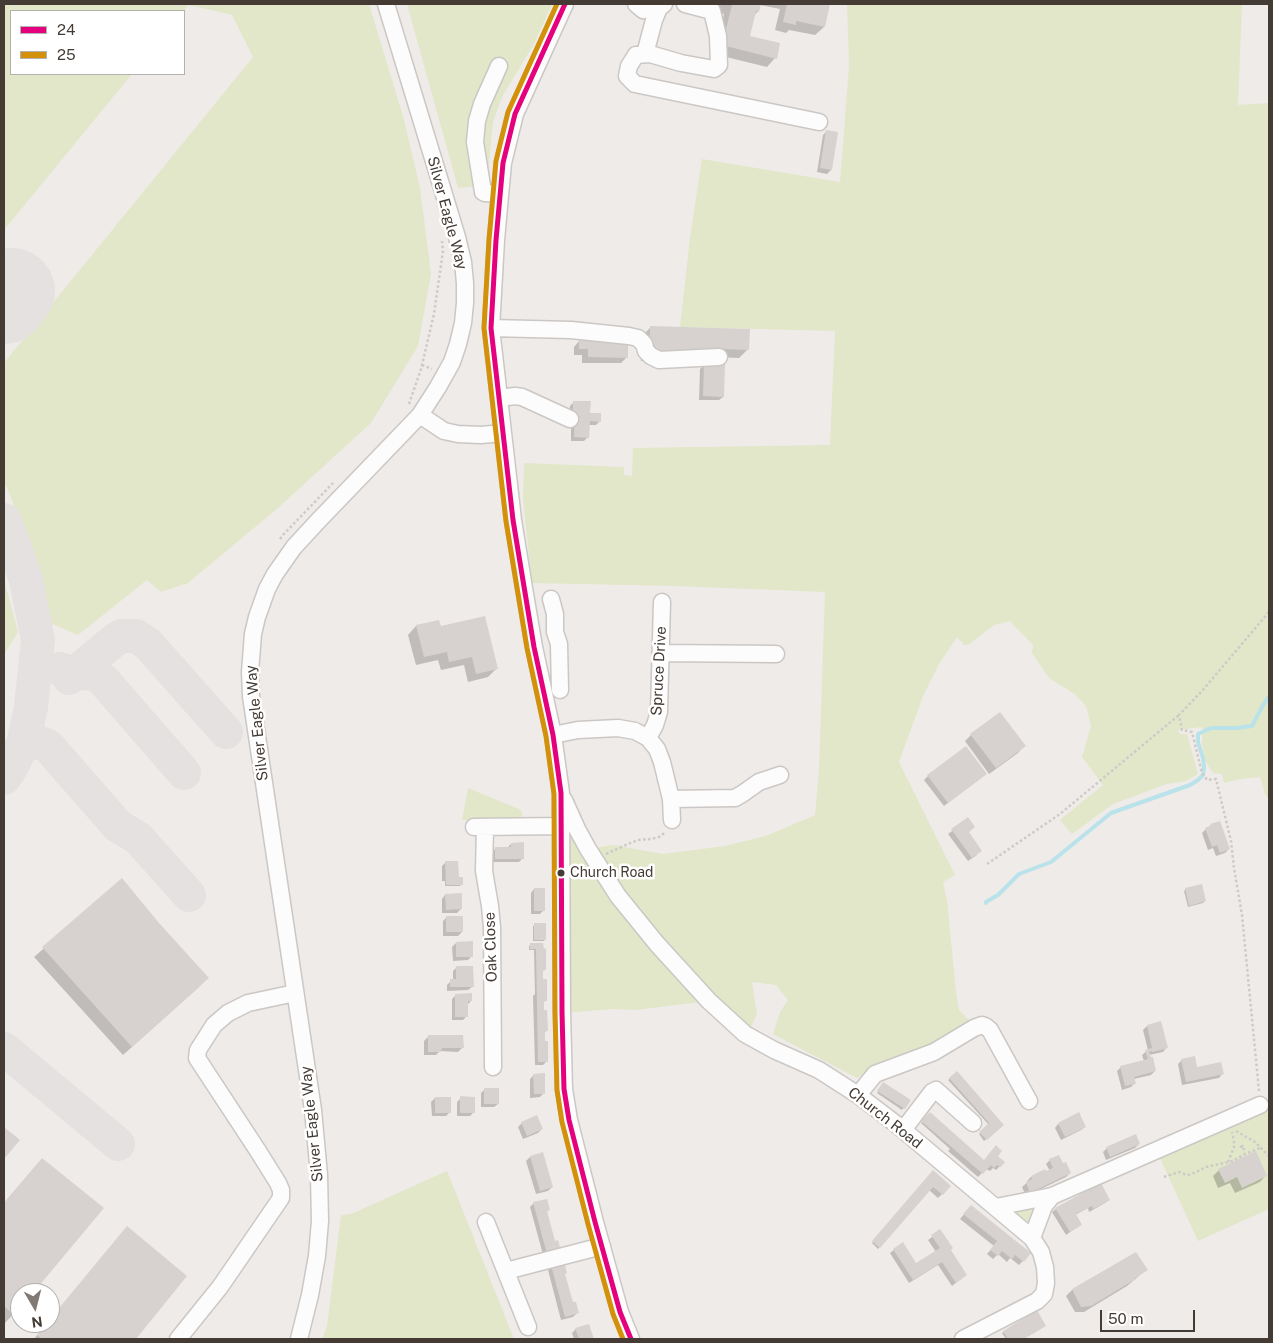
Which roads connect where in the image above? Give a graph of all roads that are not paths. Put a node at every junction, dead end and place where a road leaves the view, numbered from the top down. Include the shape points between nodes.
1 (386, 4) edge
2 (565, 4) edge
3 (636, 4) edge
4 (652, 4) edge
5 (664, 4) edge
6 (685, 4) edge
7 (644, 54) junction
8 (500, 66) dead end
9 (819, 122) dead end
10 (500, 194) junction
11 (491, 328) junction
12 (719, 358) dead end
13 (499, 398) junction
14 (420, 415) junction
15 (570, 419) dead end
16 (503, 433) junction
17 (551, 598) dead end
18 (662, 602) dead end
19 (555, 632) junction
20 (532, 633) junction
21 (662, 653) junction
22 (776, 654) dead end
23 (560, 690) dead end
24 (553, 735) junction
25 (648, 738) junction
26 (780, 775) dead end
27 (561, 793) junction
28 (671, 799) junction
29 (672, 820) road end
30 (561, 826) junction
31 (295, 993) junction
32 (493, 1068) dead end
33 (858, 1095) junction
34 (1029, 1101) dead end
35 (1260, 1105) road end
36 (973, 1123) dead end
37 (903, 1130) junction
38 (1052, 1196) junction
39 (996, 1207) junction
40 (486, 1222) dead end
41 (1032, 1238) junction
42 (602, 1246) junction
43 (506, 1271) junction
44 (528, 1327) dead end
45 (178, 1339) edge
46 (299, 1339) edge
47 (631, 1339) edge
48 (963, 1339) edge

1 - 14 street, Silver Eagle Way via 454,230 465,283 463,324 452,362
2 - 10 street via 515,114 503,163
3 - 4 street via 643,10
5 - 7 street via 654,20
6 - 7 street via 712,11 719,42 719,65 714,69
7 - 9 street via 636,55 629,66 627,76 635,84
8 - 10 street via 482,104 475,142 483,192
10 - 11 street
11 - 12 street via 570,330 629,336 638,338 646,352 659,360
11 - 13 street
13 - 15 street via 522,397
13 - 16 street
14 - 16 street via 444,431 481,435
14 - 31 street, Silver Eagle Way via 294,547 267,588 253,634 252,704
16 - 20 street
17 - 19 street
18 - 21 street, Spruce Drive
19 - 20 street
19 - 23 street
20 - 24 street
21 - 22 street
21 - 25 street, Spruce Drive via 659,712
24 - 25 street via 618,728 635,731
24 - 27 street
25 - 28 street via 660,756
26 - 28 street via 759,782 735,798
27 - 30 street
27 - 33 street, Church Road via 577,829 618,896 709,1001 745,1034 819,1070
28 - 29 street
30 - 32 street, Oak Close via 479,827 492,927
30 - 42 street via 564,1089
31 - 45 street via 248,1003 228,1013 214,1024 198,1050 197,1058 278,1183 281,1198 220,1286
31 - 46 street, Silver Eagle Way via 313,1110 320,1184 316,1256
33 - 34 street via 875,1074 934,1052 982,1025 990,1030
33 - 37 street, Church Road
35 - 38 street via 1230,1122
36 - 37 street via 936,1090
37 - 39 street, Church Road
38 - 39 street
38 - 41 street via 1044,1206
39 - 41 street, Church Road
40 - 43 street
41 - 48 street via 1045,1267 1044,1294 1038,1301
42 - 43 street
42 - 47 street
43 - 44 street

